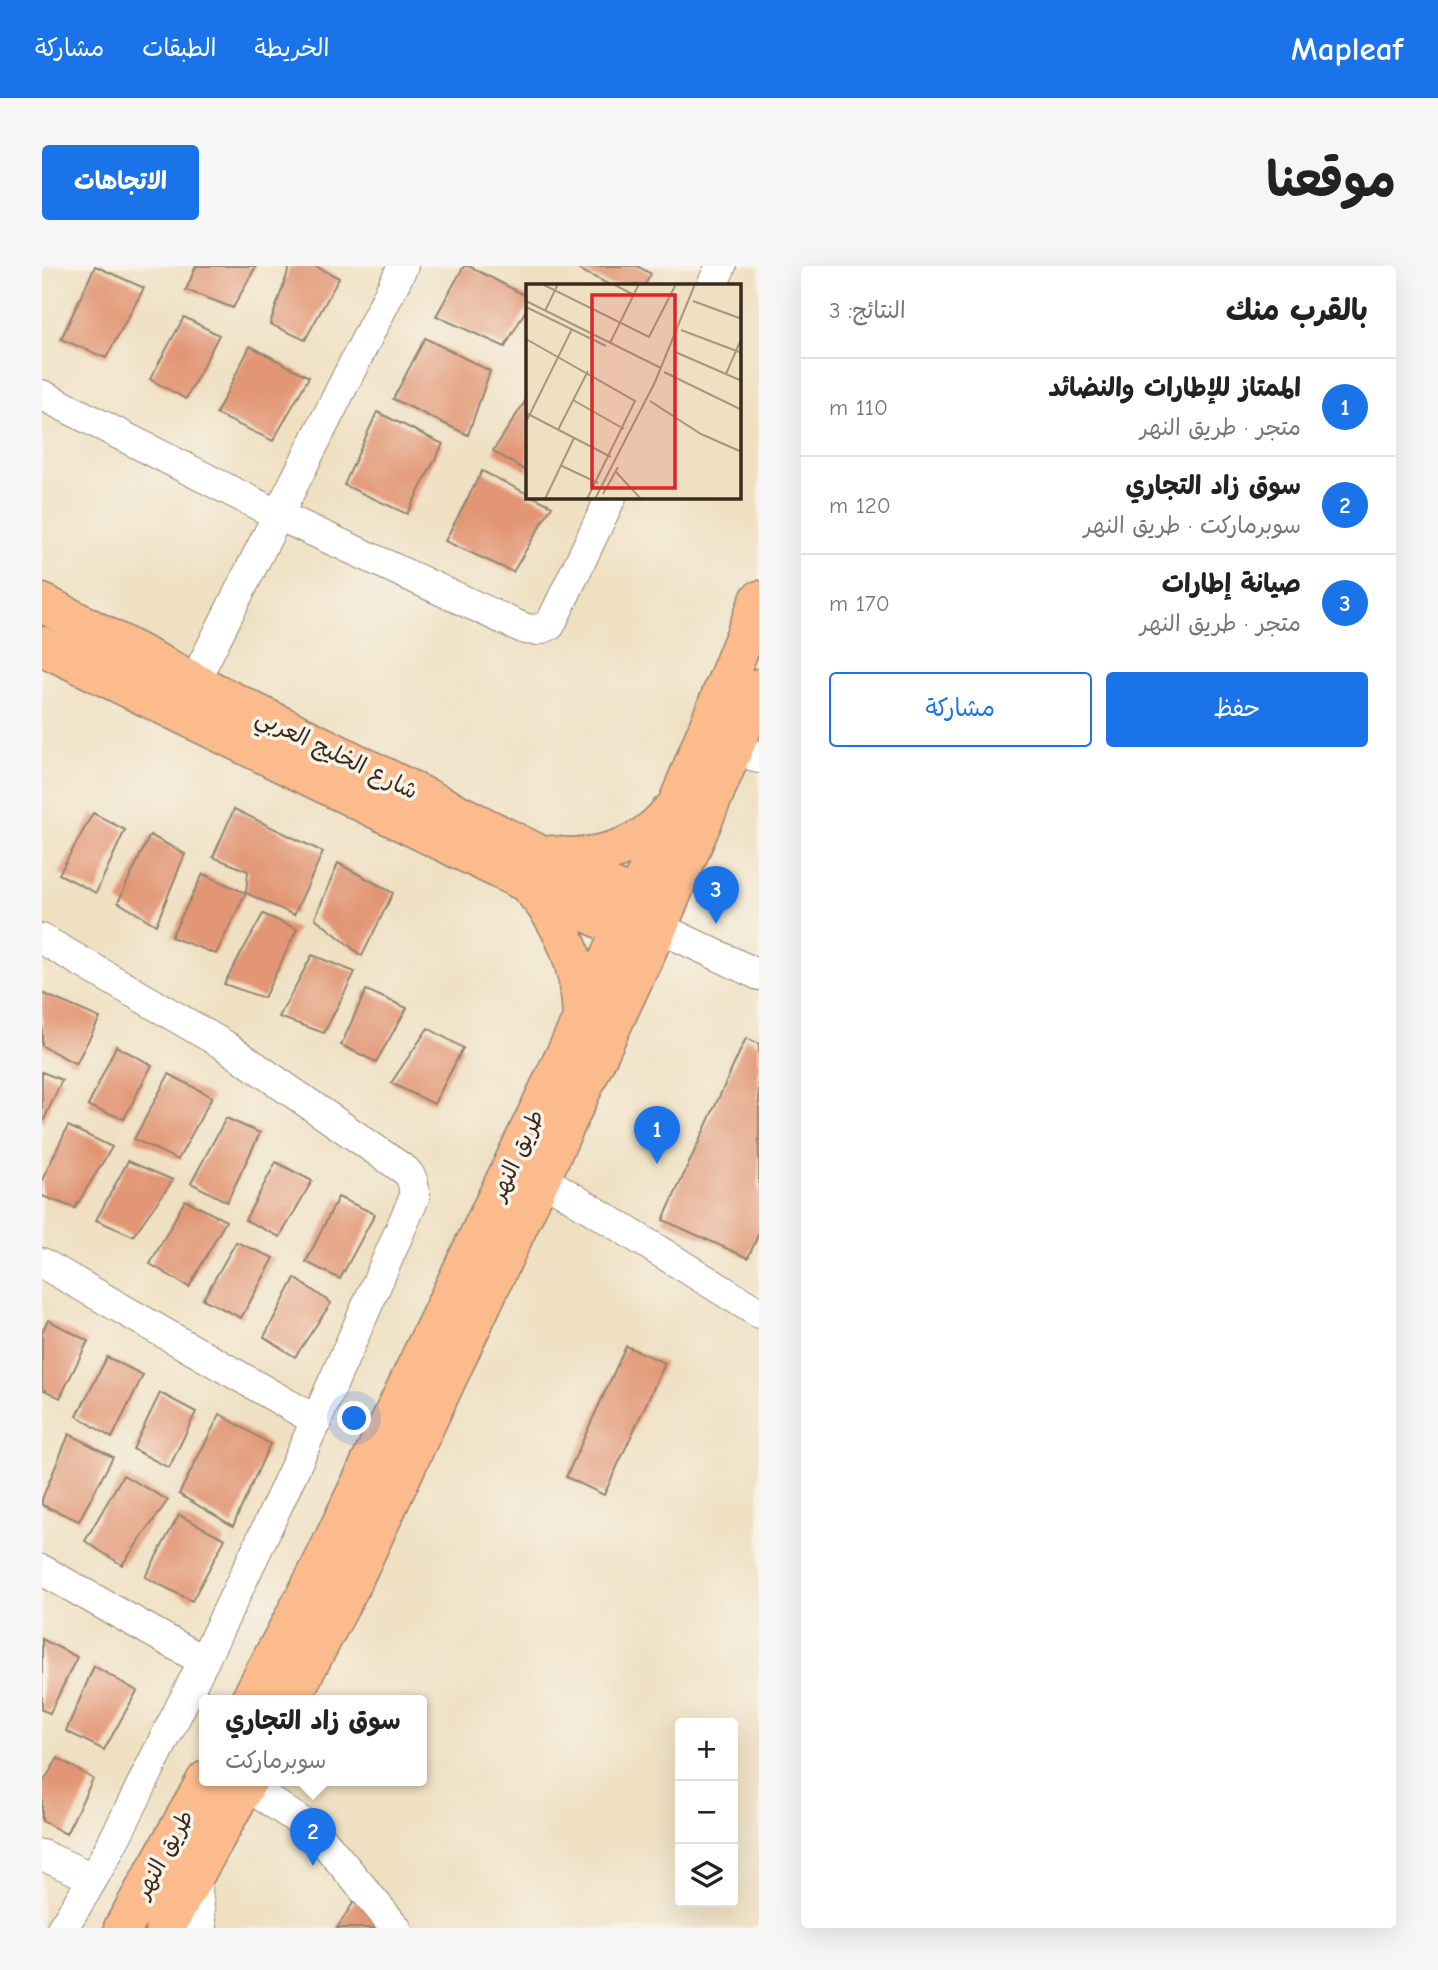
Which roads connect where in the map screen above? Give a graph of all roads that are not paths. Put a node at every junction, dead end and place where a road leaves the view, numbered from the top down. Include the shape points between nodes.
1 (721, 266) edge
2 (398, 268) edge
3 (712, 284) edge
4 (42, 395) edge
5 (610, 499) edge
6 (278, 515) junction
7 (759, 600) edge
8 (42, 603) edge
9 (42, 646) edge
10 (194, 682) junction
11 (759, 688) edge
12 (747, 752) edge
13 (679, 800) junction
14 (532, 868) junction
15 (638, 918) junction
16 (42, 939) edge
17 (759, 975) edge
18 (582, 1019) junction
19 (541, 1178) junction
20 (42, 1263) edge
21 (759, 1313) edge
22 (317, 1421) junction
23 (42, 1570) edge
24 (204, 1661) junction
25 (253, 1695) edge
26 (293, 1695) edge
27 (203, 1786) edge
28 (245, 1786) edge
29 (251, 1786) edge
30 (42, 1855) edge
31 (195, 1877) junction
32 (93, 1878) junction
33 (62, 1928) edge
34 (123, 1928) edge
35 (165, 1928) edge
36 (202, 1928) edge
37 (396, 1928) edge

1 - 3 street
2 - 6 street
4 - 6 street
5 - 6 street via 550,625 536,630 525,629
6 - 10 street
7 - 13 main road, طريق النهر
8 - 10 main road, شارع الخليج العربي
9 - 14 main road, شارع الخليج العربي
10 - 14 main road, شارع الخليج العربي
11 - 12 main road, طريق النهر
12 - 15 main road, طريق النهر
13 - 14 main road via 642,838 618,849
13 - 15 main road, طريق النهر
14 - 15 main road, شارع الخليج العربي
14 - 18 main road via 542,900 557,921 576,968
15 - 17 street
15 - 18 main road, طريق النهر
15 - 19 main road, طريق النهر
16 - 22 street via 224,1045 412,1177 414,1198
18 - 25 main road, طريق النهر via 319,1570
19 - 21 street
19 - 26 main road, طريق النهر via 350,1587
20 - 22 street
22 - 24 street
23 - 24 street
24 - 32 street
27 - 34 main road, طريق النهر
28 - 31 main road, طريق النهر
29 - 37 street via 315,1831
30 - 32 street
31 - 35 main road, طريق النهر
31 - 36 street
32 - 33 street

